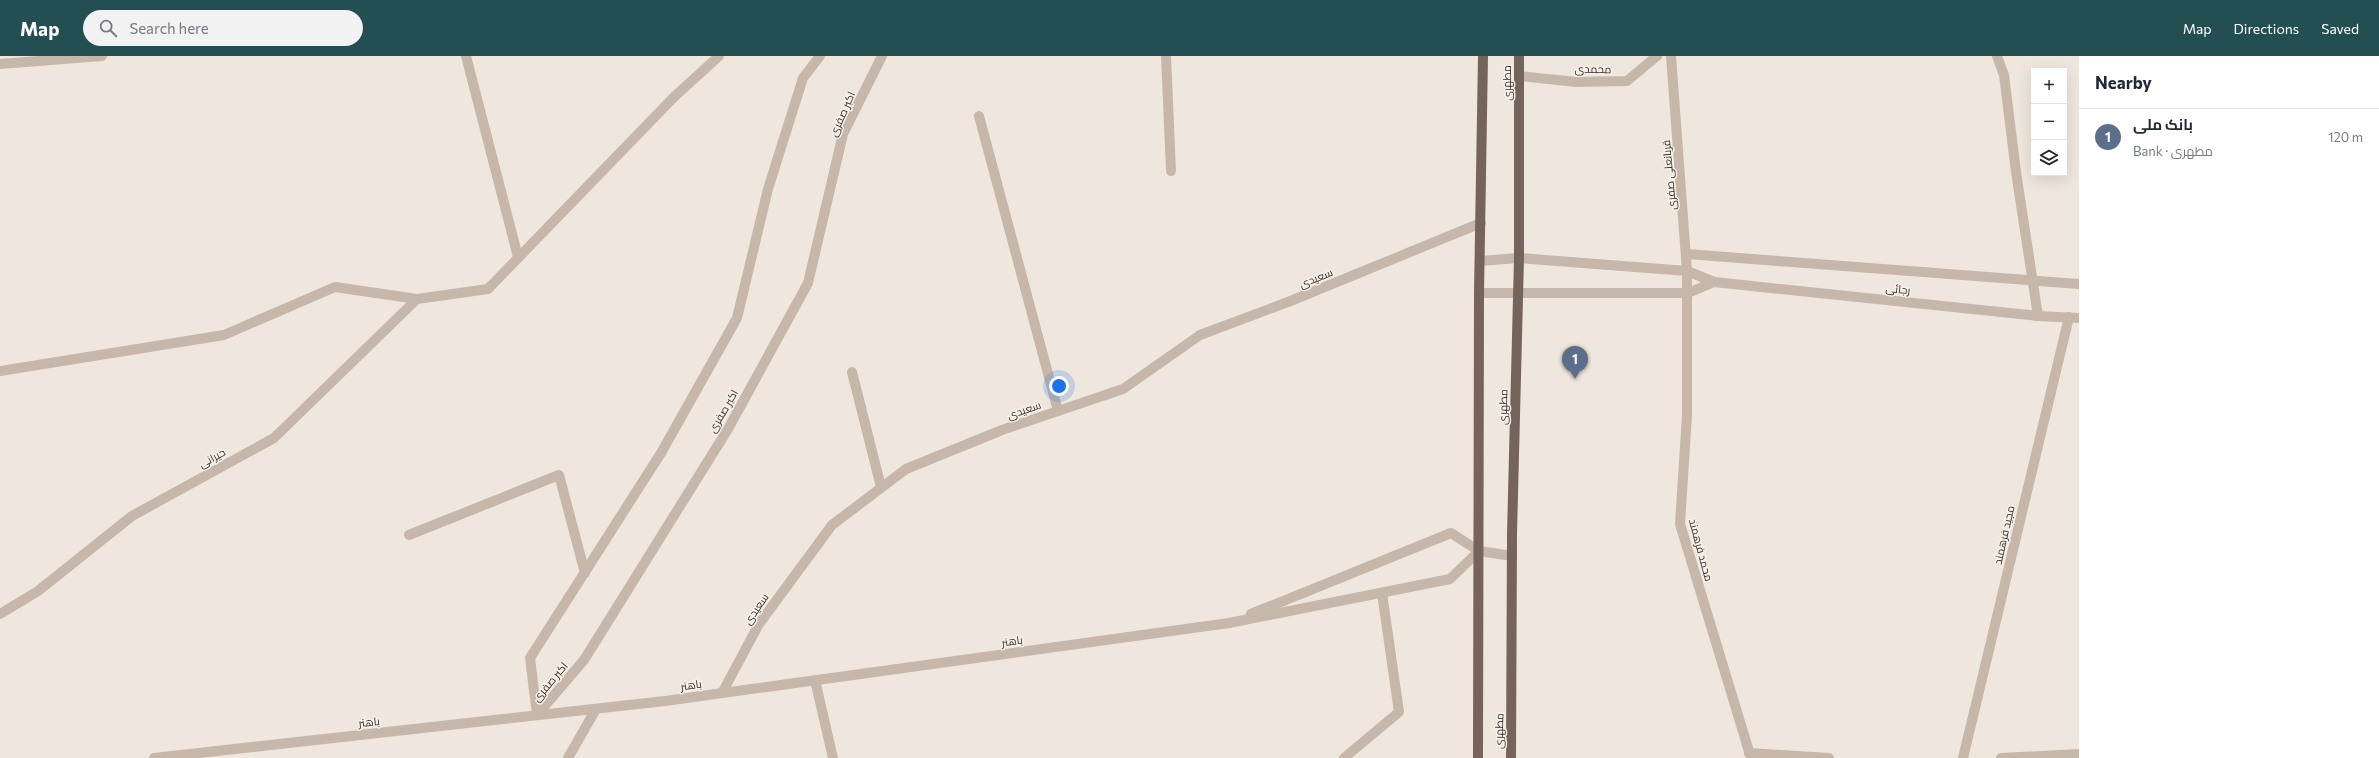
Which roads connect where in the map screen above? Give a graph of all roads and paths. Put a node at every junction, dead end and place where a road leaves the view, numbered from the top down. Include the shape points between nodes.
1 (102, 56) edge
2 (466, 56) edge
3 (719, 56) edge
4 (820, 56) edge
5 (882, 56) edge
6 (1166, 56) edge
7 (1483, 56) edge
8 (1519, 56) edge
9 (1657, 56) edge
10 (1671, 56) edge
11 (1997, 56) edge
12 (0, 64) edge
13 (1518, 76) junction
14 (979, 116) dead end
15 (1171, 171) dead end
16 (1481, 223) junction
17 (1687, 254) junction
18 (518, 257) junction
19 (1519, 258) junction
20 (1480, 261) junction
21 (1688, 272) junction
22 (2033, 281) junction
23 (1714, 282) junction
24 (2079, 284) edge
25 (1518, 292) junction
26 (1479, 293) junction
27 (1688, 293) junction
28 (417, 299) junction
29 (2038, 316) junction
30 (2074, 318) edge
31 (0, 371) edge
32 (852, 372) dead end
33 (1058, 411) junction
34 (881, 488) junction
35 (410, 535) dead end
36 (1478, 551) junction
37 (1512, 556) junction
38 (585, 573) junction
39 (1382, 593) junction
40 (0, 614) edge
41 (1229, 623) junction
42 (815, 680) junction
43 (722, 693) junction
44 (596, 709) junction
45 (537, 715) junction
46 (2079, 754) edge
47 (1750, 755) edge
48 (154, 758) edge
49 (568, 758) edge
50 (833, 758) edge
51 (1344, 758) edge
52 (1478, 758) edge
53 (1511, 758) edge
54 (1829, 758) edge
55 (1963, 758) edge
56 (2001, 758) edge

1 - 12 street
2 - 18 street
3 - 18 street via 674,98
4 - 38 street, اکبر صفری via 803,78 768,189 737,318 661,453
5 - 45 street, اکبر صفری via 843,134 808,283 728,429 584,660
6 - 15 street
7 - 16 main road, مطهری
8 - 13 main road, مطهری
9 - 13 street, محمدی via 1627,81 1576,82
10 - 17 street, قربانعلی صفری
11 - 22 street via 2004,75
13 - 19 main road, مطهری
14 - 33 street
16 - 20 main road, مطهری
16 - 33 street, سعیدی via 1200,335 1123,389
17 - 21 street, قربانعلی صفری
17 - 22 street
18 - 28 street via 488,289
19 - 20 street
19 - 21 street
19 - 25 main road, مطهری
20 - 26 main road, مطهری
21 - 23 street
21 - 27 street, قربانعلی صفری
22 - 24 street
22 - 29 street
23 - 27 street
23 - 29 street, رجائی
25 - 26 street
25 - 27 street
25 - 37 main road, مطهری
26 - 36 main road, مطهری
27 - 47 street, محمد فرهمند via 1687,415 1680,524
28 - 31 street via 335,286 224,335
28 - 40 street, حیرانی via 274,438 132,516 38,591
29 - 30 street, رجائی
30 - 55 street, مجید فرهمند
32 - 34 street
33 - 34 street, سعیدی via 1002,430 906,469
34 - 43 street, سعیدی via 832,525 759,624
35 - 38 street via 559,476
36 - 37 street
36 - 39 street via 1450,579
36 - 41 street via 1451,533
36 - 52 main road, مطهری
37 - 53 main road, مطهری
38 - 45 street, اکبر صفری via 530,658
39 - 41 street
39 - 51 street via 1399,712
41 - 42 street, باهنر
42 - 43 street, باهنر
42 - 50 street
43 - 44 street, باهنر
44 - 45 street, باهنر
44 - 49 street
45 - 48 street, باهنر
46 - 56 street
47 - 54 street

